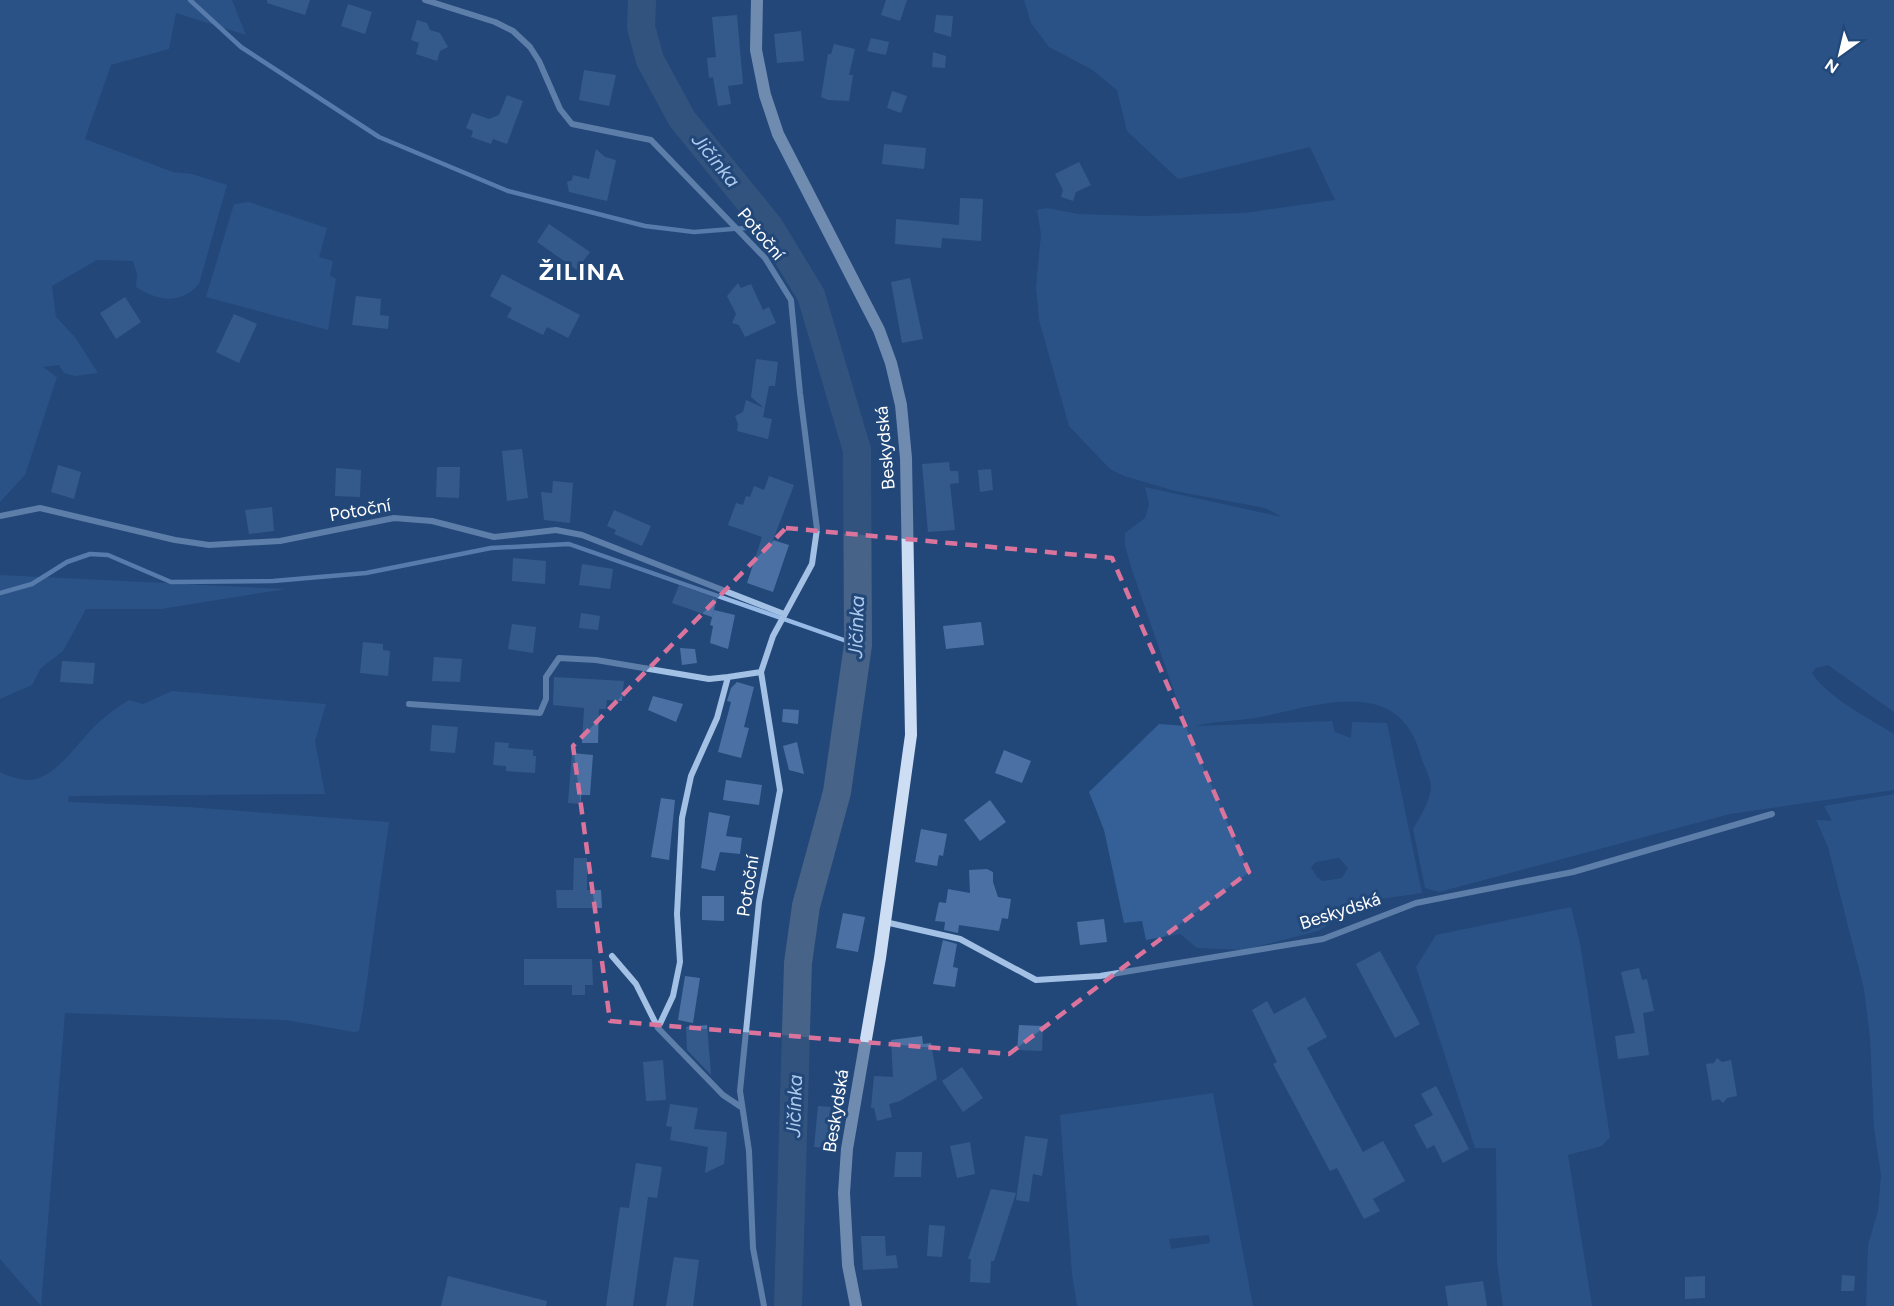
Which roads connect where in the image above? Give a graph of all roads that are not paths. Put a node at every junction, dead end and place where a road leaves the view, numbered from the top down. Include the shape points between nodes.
1 (425, 0) edge
2 (758, 0) edge
3 (0, 516) edge
4 (784, 614) junction
5 (760, 672) junction
6 (728, 677) junction
7 (409, 704) dead end
8 (1773, 814) dead end
9 (885, 922) junction
10 (612, 956) dead end
11 (658, 1028) junction
12 (741, 1107) junction
13 (764, 1306) edge
14 (856, 1306) edge

1 - 4 street, Potoční via 513,31 539,61 560,109 572,124 651,140 765,258 791,300 817,529 812,564
2 - 9 street, Beskydská via 756,50 778,134 879,330 901,405 906,458 911,735
3 - 4 street, Potoční via 40,508 209,545 280,541 394,518 432,520 495,537 556,530 582,535
4 - 5 street, Potoční
5 - 6 street
5 - 12 street, Potoční via 780,790 759,902
6 - 7 street via 709,679 596,660 559,658 546,677 546,699 540,713
6 - 11 street via 717,718 691,776 682,818 677,914 680,962 673,996
8 - 9 street, Beskydská via 1573,872 1416,903 1323,939 1100,976 1036,980 960,939
9 - 14 street, Beskydská via 847,1149 844,1193 848,1265
10 - 11 street via 636,984
11 - 12 street via 723,1095
12 - 13 street, Potoční via 749,1151 753,1248

